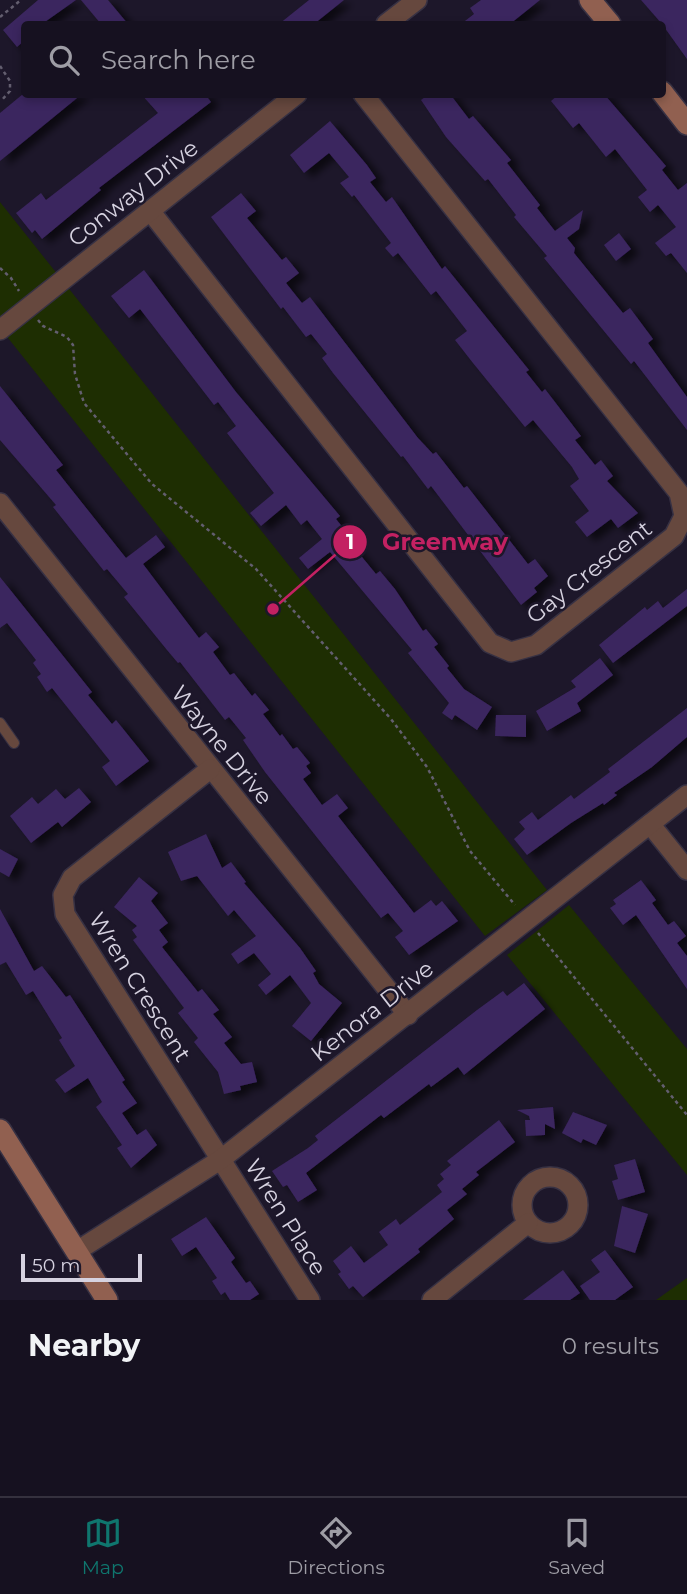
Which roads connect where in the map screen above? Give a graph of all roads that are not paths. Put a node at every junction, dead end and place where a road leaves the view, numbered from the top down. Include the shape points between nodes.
1 (417, 0) edge
2 (590, 0) edge
3 (390, 21) edge
4 (608, 21) edge
5 (666, 95) edge
6 (292, 98) edge
7 (366, 98) edge
8 (685, 116) edge
9 (151, 212) junction
10 (0, 330) edge
11 (0, 503) edge
12 (0, 723) edge
13 (14, 743) dead end
14 (210, 769) junction
15 (687, 795) edge
16 (650, 824) junction
17 (687, 870) edge
18 (408, 1015) junction
19 (0, 1130) edge
20 (220, 1160) junction
21 (528, 1223) dead end
22 (77, 1251) junction
23 (107, 1300) edge
24 (310, 1300) edge
25 (432, 1300) edge

1 - 3 street
2 - 4 street
5 - 8 street
6 - 9 street, Conway Drive
7 - 9 street, Gay Crescent via 679,493 684,516 674,536 536,645 511,652 490,643
9 - 10 street, Conway Drive
11 - 14 street, Wayne Drive
12 - 13 lane
14 - 18 street, Wayne Drive
14 - 20 street, Wren Crescent via 72,878 63,895 65,914
15 - 16 street, Kenora Drive
16 - 17 street
16 - 18 street, Kenora Drive
18 - 20 street, Kenora Drive
19 - 22 street
20 - 22 street, Kenora Drive
20 - 24 street, Wren Place
21 - 25 street
22 - 23 street

